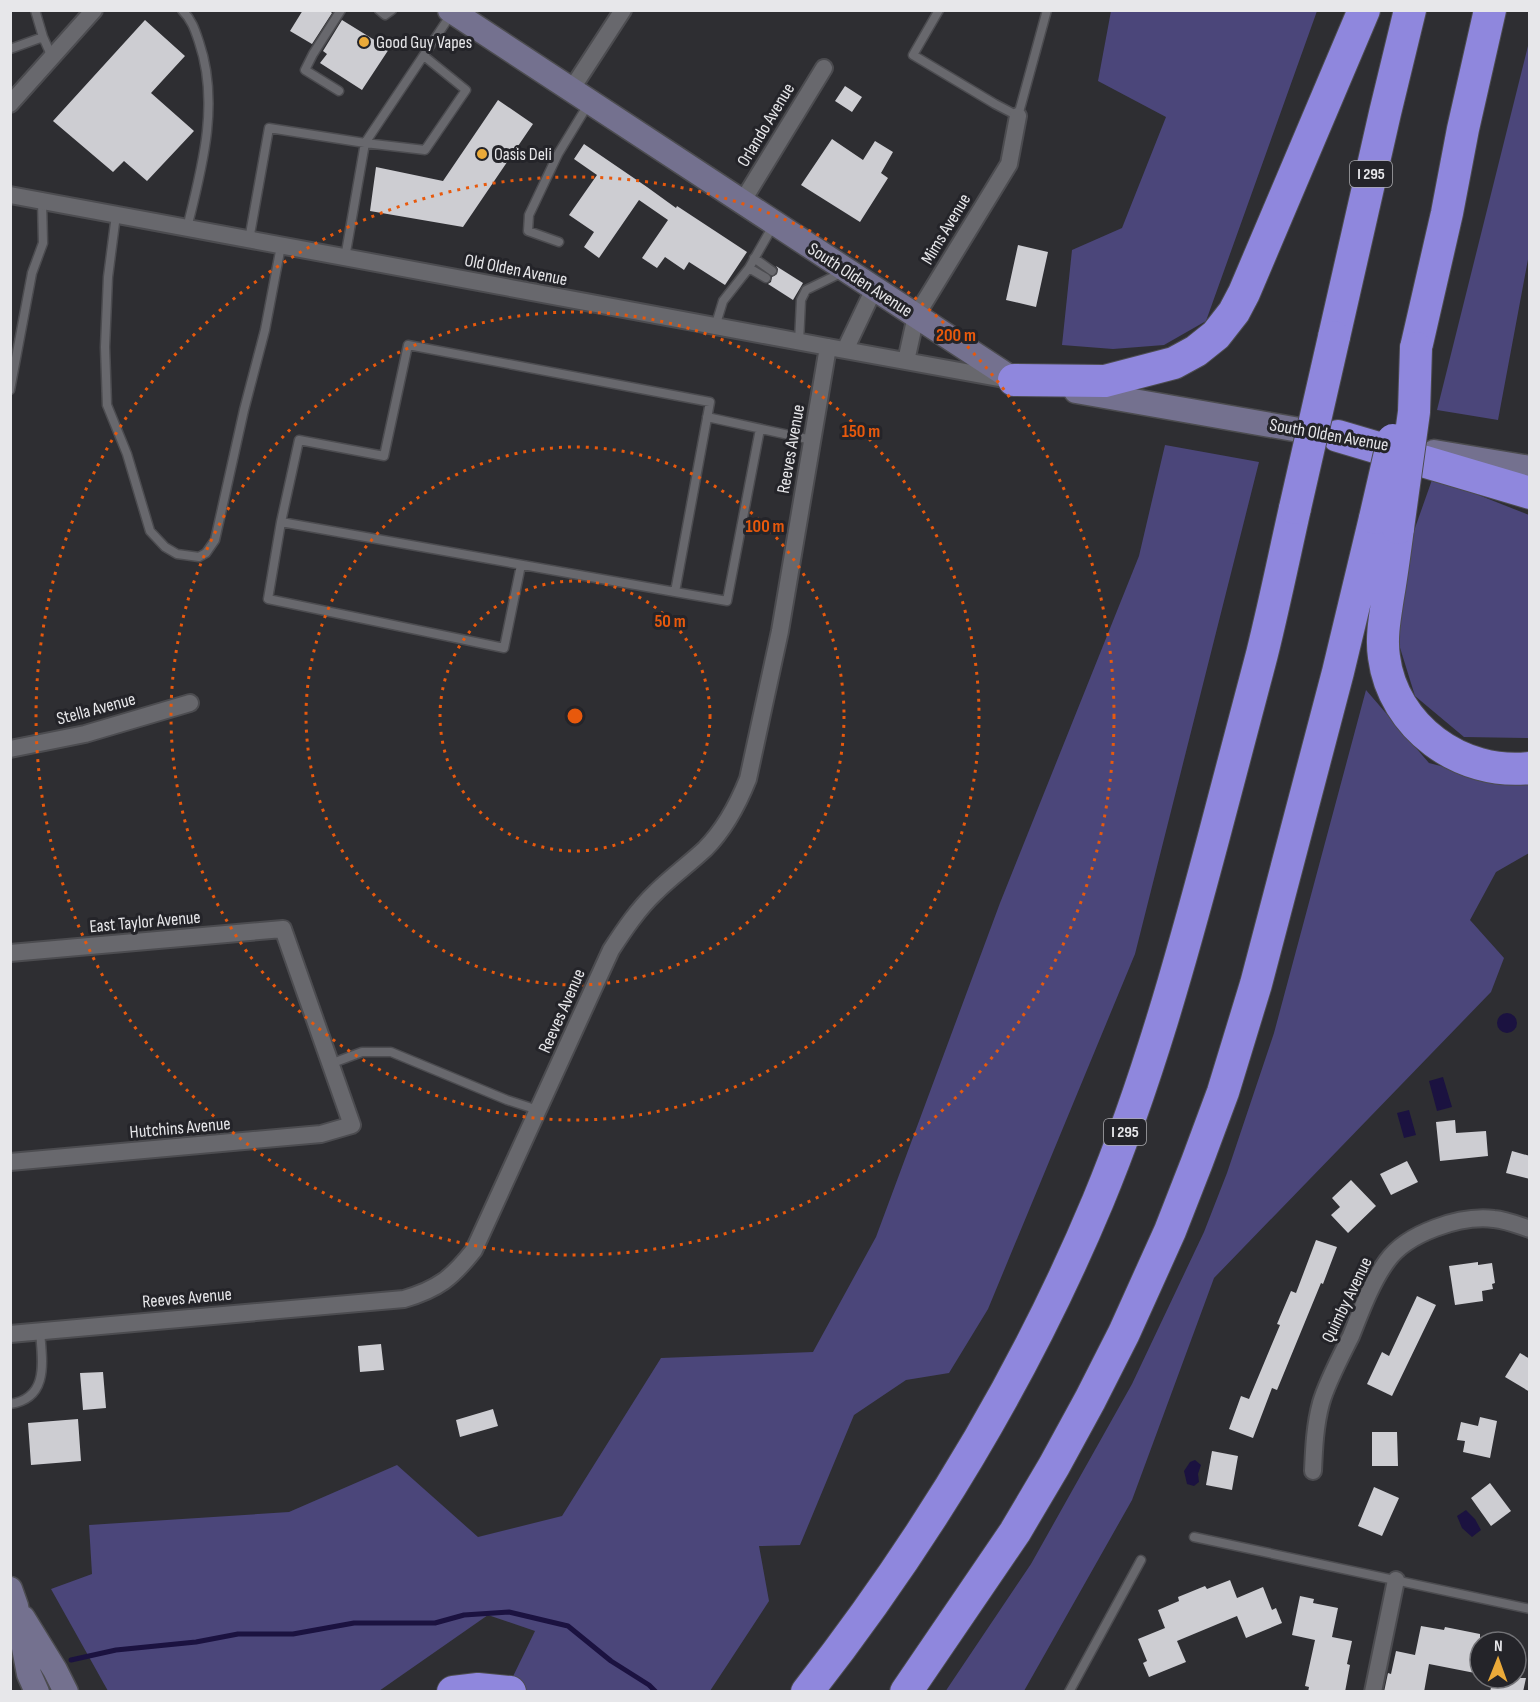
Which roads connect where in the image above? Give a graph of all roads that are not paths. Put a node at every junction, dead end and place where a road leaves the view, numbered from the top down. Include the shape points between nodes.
1 (35, 10) edge
2 (94, 10) edge
3 (182, 10) edge
4 (342, 10) edge
5 (379, 10) edge
6 (623, 10) edge
7 (939, 10) edge
8 (1047, 10) edge
9 (1364, 10) edge
10 (1410, 10) edge
11 (1490, 10) edge
12 (392, 11) edge
13 (451, 12) edge
14 (43, 37) junction
15 (10, 49) edge
16 (424, 56) junction
17 (52, 58) junction
18 (824, 68) dead end
19 (339, 91) dead end
20 (580, 96) junction
21 (10, 104) edge
22 (1018, 116) junction
23 (365, 143) junction
24 (10, 195) edge
25 (42, 201) junction
26 (742, 202) junction
27 (116, 215) junction
28 (774, 223) junction
29 (187, 228) junction
30 (249, 240) junction
31 (559, 242) dead end
32 (280, 246) junction
33 (345, 258) junction
34 (754, 258) junction
35 (749, 268) junction
36 (846, 270) junction
37 (874, 289) junction
38 (916, 316) junction
39 (715, 327) junction
40 (799, 342) junction
41 (828, 347) junction
42 (845, 350) junction
43 (906, 361) junction
44 (1014, 380) junction
45 (10, 390) edge
46 (707, 417) junction
47 (760, 429) junction
48 (1338, 436) junction
49 (812, 440) junction
50 (1530, 468) edge
51 (1530, 493) edge
52 (281, 522) junction
53 (1387, 523) junction
54 (521, 565) junction
55 (675, 592) junction
56 (190, 703) dead end
57 (10, 749) edge
58 (1530, 768) edge
59 (10, 953) edge
60 (330, 1064) junction
61 (539, 1110) junction
62 (10, 1162) edge
63 (1530, 1229) edge
64 (40, 1331) junction
65 (10, 1334) edge
66 (10, 1404) edge
67 (1313, 1471) dead end
68 (1015, 1532) junction
69 (1194, 1537) dead end
70 (1141, 1560) dead end
71 (1395, 1580) junction
72 (12, 1598) edge
73 (1530, 1609) edge
74 (37, 1692) edge
75 (66, 1692) edge
76 (453, 1692) edge
77 (510, 1692) edge
78 (807, 1692) edge
79 (906, 1692) edge
80 (923, 1692) edge
81 (1069, 1692) edge
82 (1373, 1692) edge

1 - 14 lane
2 - 17 street
3 - 29 lane via 191,18 204,58 208,96 202,169
4 - 19 lane via 305,70
5 - 12 lane via 385,15
6 - 20 street
7 - 22 lane via 913,55
8 - 22 lane
9 - 44 highway via 1244,293 1216,335 1174,363 1105,381
10 - 78 highway, I 295, bridge via 1264,645 1149,1066 1069,1267 987,1427 891,1579
11 - 53 highway, bridge via 1416,348
13 - 16 lane
13 - 20 main road, South Olden Avenue
14 - 15 lane
14 - 17 lane
16 - 23 lane
16 - 23 lane via 466,90 425,150
17 - 21 street
18 - 26 street, Orlando Avenue
20 - 26 main road, South Olden Avenue
20 - 31 lane via 529,215 528,231
22 - 38 street, Mims Avenue via 1009,164
23 - 30 lane via 269,128
23 - 33 lane
24 - 25 street, Old Olden Avenue
25 - 27 street, Old Olden Avenue
25 - 45 lane via 43,243 32,273
26 - 28 main road, South Olden Avenue
27 - 29 street, Old Olden Avenue
27 - 32 lane via 108,277 107,405 127,454 150,531 177,554 199,557 215,540 265,330
28 - 34 lane
28 - 36 main road, South Olden Avenue
29 - 30 street, Old Olden Avenue
30 - 32 street, Old Olden Avenue
32 - 33 street, Old Olden Avenue
33 - 39 street, Old Olden Avenue
34 - 35 lane
34 - 35 lane via 769,274
35 - 39 lane via 723,301
36 - 37 main road, South Olden Avenue
36 - 40 lane via 803,289 798,298
37 - 38 main road, South Olden Avenue
37 - 42 street
38 - 43 street, Mims Avenue
38 - 44 main road, South Olden Avenue
39 - 40 street, Old Olden Avenue
40 - 41 street, Old Olden Avenue
41 - 42 street, Old Olden Avenue
41 - 49 street, Reeves Avenue
42 - 43 street, Old Olden Avenue
43 - 44 street, Old Olden Avenue
44 - 48 main road, South Olden Avenue
46 - 47 lane
46 - 52 lane via 710,402 408,345 384,456 299,440
46 - 55 lane
47 - 49 lane
47 - 55 lane via 727,602
48 - 50 main road, South Olden Avenue
48 - 51 highway
49 - 61 street, Reeves Avenue via 780,631 748,779 725,824 706,848 654,893 611,950
52 - 54 lane
52 - 54 lane via 268,599 504,648
53 - 58 highway via 1384,657 1398,701 1427,737 1448,752 1493,768
53 - 68 highway via 1338,672 1256,984 1215,1112 1170,1231 1124,1334
54 - 55 lane
56 - 57 street, Stella Avenue via 86,734
59 - 60 street, East Taylor Avenue via 283,929
60 - 61 lane via 362,1052 391,1052
60 - 62 street, Hutchins Avenue via 352,1125 321,1134
61 - 64 street, Reeves Avenue via 474,1250 458,1270 423,1293 404,1299
63 - 67 street, Quimby Avenue via 1494,1219 1448,1224 1424,1233 1387,1261 1322,1401
64 - 65 street, Reeves Avenue
64 - 66 lane via 43,1368 38,1389 22,1402
68 - 79 highway
68 - 80 highway
69 - 71 lane
70 - 81 lane
71 - 73 lane
71 - 82 street
72 - 74 main road via 29,1674
72 - 75 main road
76 - 77 highway

